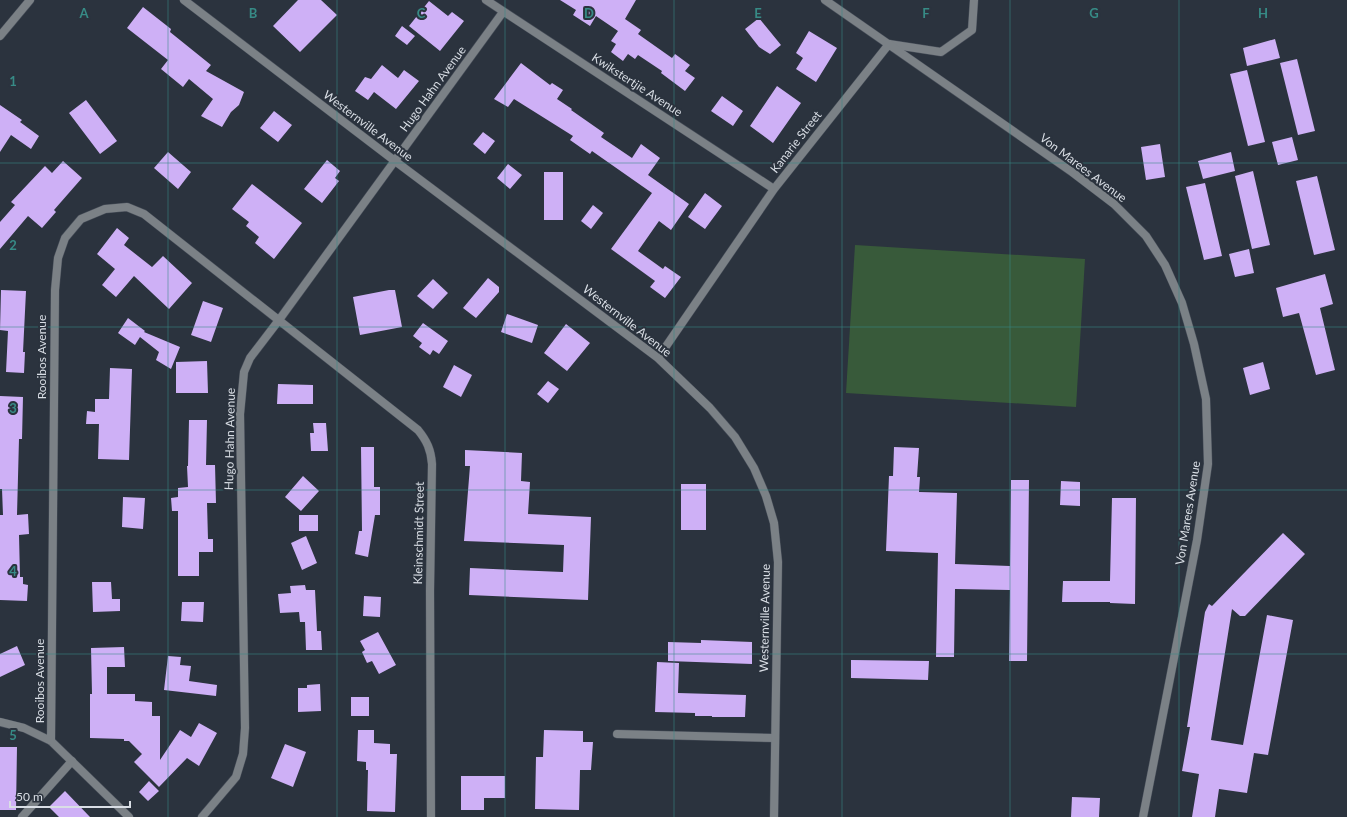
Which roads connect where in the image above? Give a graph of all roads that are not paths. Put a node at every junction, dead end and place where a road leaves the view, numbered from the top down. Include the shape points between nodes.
1 (30, 0) edge
2 (184, 0) edge
3 (486, 0) edge
4 (825, 0) edge
5 (974, 0) edge
6 (503, 12) junction
7 (0, 36) edge
8 (889, 44) junction
9 (395, 161) junction
10 (774, 189) junction
11 (280, 320) junction
12 (658, 358) junction
13 (0, 722) edge
14 (617, 734) dead end
15 (775, 738) junction
16 (51, 741) junction
17 (72, 761) junction
18 (22, 817) edge
19 (129, 817) edge
20 (202, 817) edge
21 (431, 817) edge
22 (774, 817) edge
23 (1143, 817) edge

1 - 7 street
2 - 9 street, Westernville Avenue
3 - 6 street, Kwikstertjie Avenue
4 - 8 street, Von Marees Avenue
5 - 8 street via 972,30 941,52
6 - 9 street, Hugo Hahn Avenue
6 - 10 street, Kwikstertjie Avenue
8 - 10 street, Kanarie Street
8 - 23 street, Von Marees Avenue via 1114,204 1146,236 1165,265 1182,303 1206,399 1208,464 1197,540
9 - 11 street, Hugo Hahn Avenue
9 - 12 street, Westernville Avenue
10 - 12 street, Kanarie Street
11 - 16 street, Rooibos Avenue via 144,214 127,207 105,209 81,219 65,238 58,258 54,290
11 - 20 street, Hugo Hahn Avenue via 250,358 244,372 242,388 240,414 245,728 243,754 236,777
11 - 21 street, Kleinschmidt Street via 418,430 426,439 431,451
12 - 15 street, Westernville Avenue via 710,408 735,437 754,468 766,496 774,523 778,562
13 - 16 street via 24,728
14 - 15 street
15 - 22 street, Westernville Avenue
16 - 17 street
17 - 18 street
17 - 19 street

